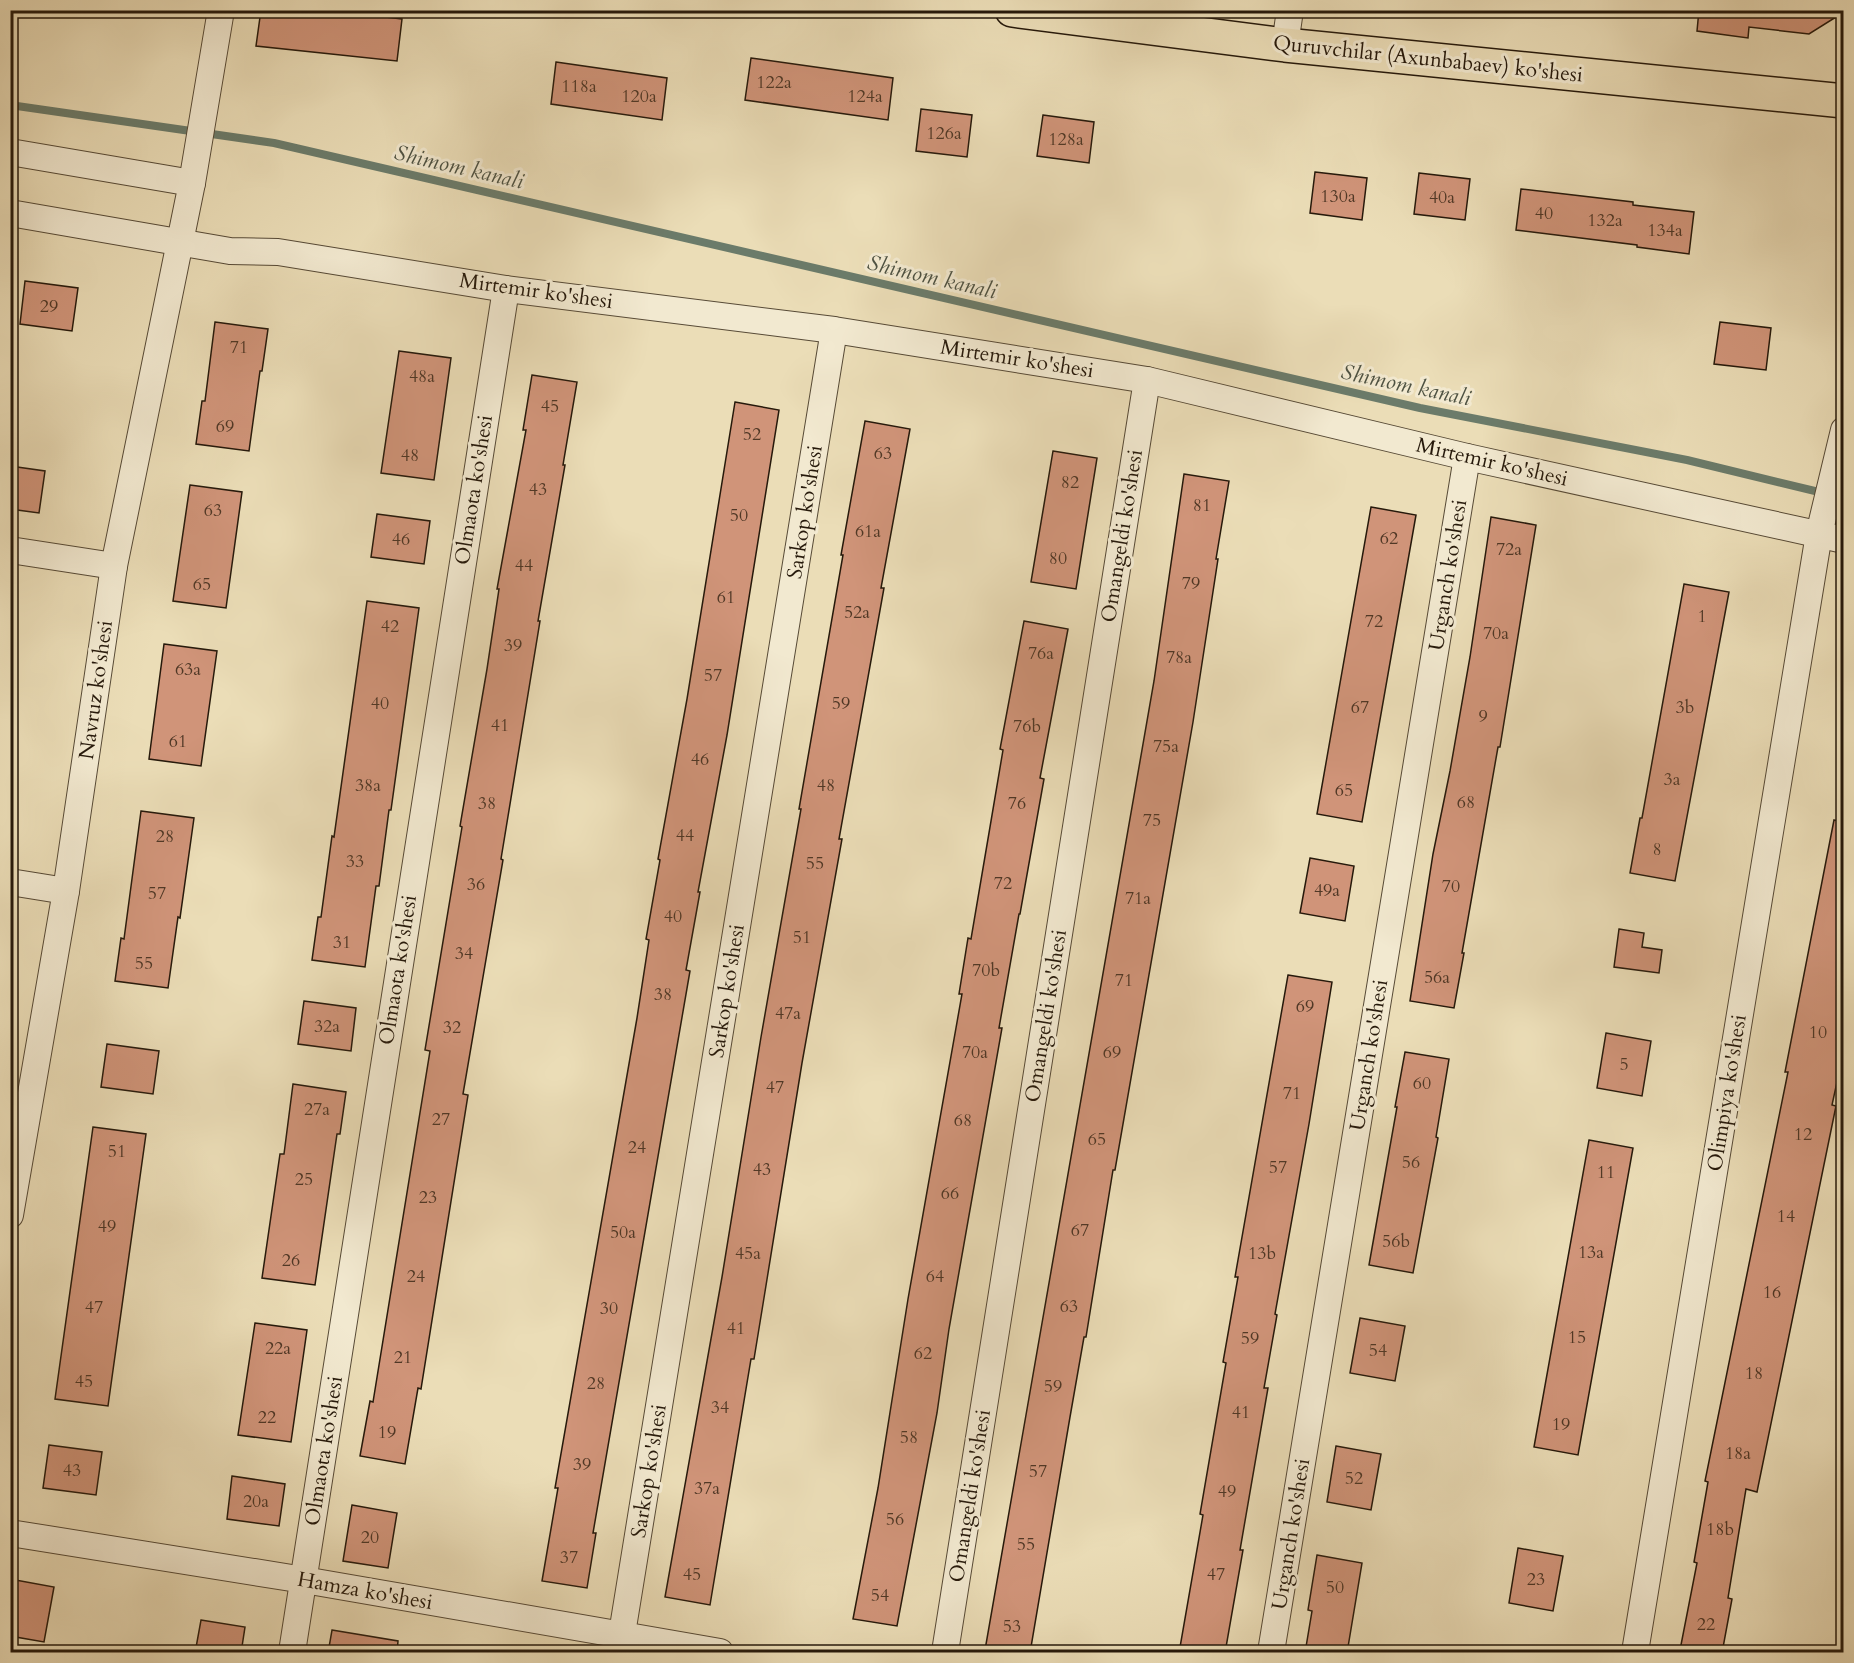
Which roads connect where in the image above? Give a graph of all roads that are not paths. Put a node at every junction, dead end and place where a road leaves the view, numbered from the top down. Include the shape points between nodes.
1 (221, 10) edge
2 (1012, 10) edge
3 (1290, 10) edge
4 (1285, 45) junction
5 (1844, 101) edge
6 (10, 152) edge
7 (194, 175) junction
8 (10, 213) edge
9 (180, 242) junction
10 (506, 289) junction
11 (834, 330) junction
12 (1147, 380) junction
13 (1841, 439) edge
14 (1467, 457) junction
15 (1831, 537) edge
16 (10, 550) edge
17 (114, 566) junction
18 (10, 882) edge
19 (66, 891) junction
20 (11, 1206) edge
21 (10, 1533) edge
22 (304, 1580) junction
23 (620, 1644) edge
24 (292, 1653) edge
25 (720, 1653) edge
26 (945, 1653) edge
27 (1271, 1653) edge
28 (1635, 1653) edge

1 - 7 street, Navruz ko'shesi
2 - 4 main road, Quruvchilar (Axunbabaev) ko'shesi
3 - 4 street
4 - 5 main road, Quruvchilar (Axunbabaev) ko'shesi
6 - 7 street
7 - 9 street, Navruz ko'shesi
8 - 9 street, Mirtemir ko'shesi
9 - 10 street, Mirtemir ko'shesi via 230,251 278,252
9 - 17 street, Navruz ko'shesi
10 - 11 street, Mirtemir ko'shesi
10 - 22 street, Olmaota ko'shesi
11 - 12 street, Mirtemir ko'shesi
11 - 23 street, Sarkop ko'shesi
12 - 14 street, Mirtemir ko'shesi
12 - 26 street, Omangeldi ko'shesi
13 - 15 street, Olimpiya ko'shesi
14 - 15 street, Mirtemir ko'shesi
14 - 27 street, Urganch ko'shesi
15 - 28 street, Olimpiya ko'shesi
16 - 17 street
17 - 19 street, Navruz ko'shesi
18 - 19 street
19 - 20 street, Navruz ko'shesi
21 - 22 street, Hamza ko'shesi
22 - 23 street, Hamza ko'shesi
22 - 24 street, Olmaota ko'shesi
23 - 25 street, Hamza ko'shesi

